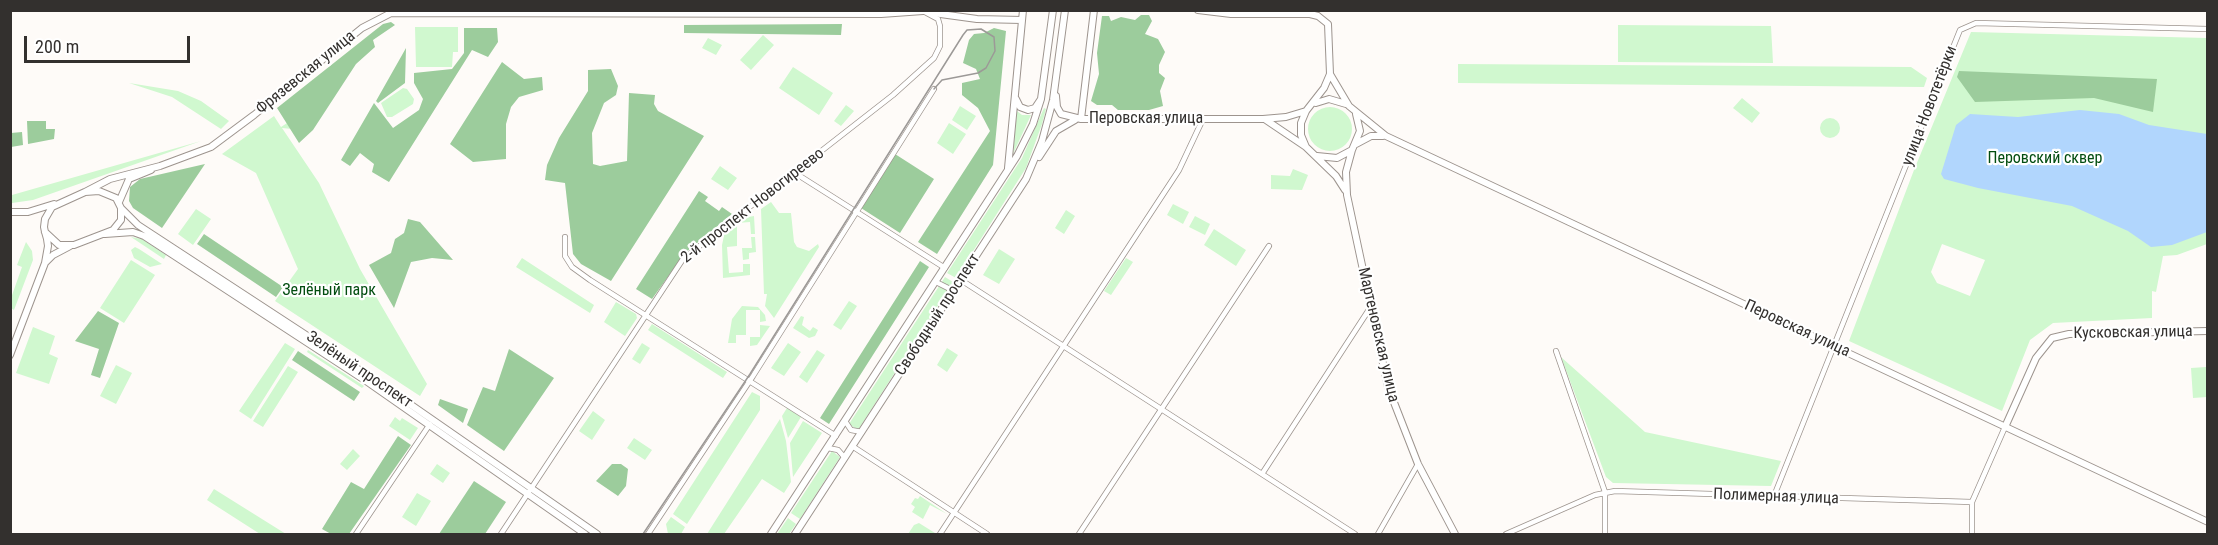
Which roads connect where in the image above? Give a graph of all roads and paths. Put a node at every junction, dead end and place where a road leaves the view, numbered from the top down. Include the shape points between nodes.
1 (937, 10) edge
2 (1023, 10) edge
3 (1053, 10) edge
4 (1065, 10) edge
5 (1094, 10) edge
6 (1198, 10) edge
7 (925, 11) edge
8 (1022, 20) junction
9 (2208, 29) edge
10 (1330, 74) junction
11 (1056, 84) junction
12 (934, 89) dead end
13 (1016, 94) junction
14 (1041, 99) junction
15 (1309, 108) junction
16 (1352, 108) junction
17 (1081, 119) junction
18 (1203, 119) junction
19 (1263, 119) junction
20 (1386, 136) junction
21 (1354, 147) junction
22 (1309, 149) junction
23 (154, 168) junction
24 (1007, 172) junction
25 (795, 173) junction
26 (1026, 179) junction
27 (85, 192) junction
28 (1347, 195) junction
29 (58, 203) junction
30 (120, 205) junction
31 (10, 212) edge
32 (28, 212) junction
33 (856, 212) junction
34 (45, 230) junction
35 (105, 234) junction
36 (565, 237) dead end
37 (74, 245) junction
38 (1269, 246) dead end
39 (45, 263) junction
40 (945, 268) junction
41 (961, 280) junction
42 (936, 282) junction
43 (951, 294) junction
44 (1370, 308) junction
45 (645, 315) junction
46 (2208, 331) edge
47 (1063, 344) junction
48 (1835, 347) junction
49 (1556, 351) dead end
50 (10, 355) edge
51 (750, 380) junction
52 (1162, 408) junction
53 (432, 422) junction
54 (845, 422) junction
55 (2005, 427) junction
56 (862, 432) junction
57 (836, 436) junction
58 (852, 446) junction
59 (828, 448) junction
60 (845, 458) junction
61 (1418, 464) junction
62 (1262, 474) junction
63 (529, 492) junction
64 (1605, 492) junction
65 (1774, 496) junction
66 (1972, 502) junction
67 (953, 514) junction
68 (2208, 522) edge
69 (356, 534) edge
70 (501, 534) edge
71 (585, 534) edge
72 (597, 534) edge
73 (648, 534) edge
74 (771, 534) edge
75 (795, 534) edge
76 (940, 534) edge
77 (987, 534) edge
78 (1079, 534) edge
79 (1355, 534) edge
80 (1378, 534) edge
81 (1455, 534) edge
82 (1506, 534) edge
83 (1605, 534) edge
84 (1972, 534) edge

1 - 7 main road, Фрязевская улица
2 - 8 main road
3 - 14 main road, Свободный проспект
4 - 11 main road
5 - 17 main road
6 - 10 main road via 1310,14 1324,20 1330,31
7 - 8 main road via 977,19
7 - 23 main road, Фрязевская улица via 391,13 362,28 218,142 198,154
7 - 25 street, 2-й проспект Новогиреево via 938,19 940,26 940,46 934,58
8 - 13 main road
9 - 48 street, улица Новотетёрки via 1987,24 1962,27
10 - 15 main road
10 - 16 main road
11 - 17 main road, Перовская улица via 1059,111
11 - 26 main road, Свободный проспект via 1042,141
12 - 33 street
13 - 14 main road via 1023,109 1035,108
13 - 24 main road
14 - 24 main road, Свободный проспект via 1029,134
15 - 16 main road via 1329,99
15 - 19 main road, Перовская улица via 1286,117
15 - 22 main road via 1300,129
16 - 20 main road, Перовская улица
16 - 21 main road via 1360,125
17 - 18 main road, Перовская улица
17 - 26 main road via 1056,131
18 - 19 main road, Перовская улица
18 - 47 street via 1179,171
19 - 22 main road via 1275,123
20 - 21 main road via 1371,136
20 - 48 main road, Перовская улица
21 - 22 main road via 1331,159
21 - 28 main road via 1346,172
22 - 28 main road via 1336,176
23 - 27 main road, Фрязевская улица via 110,179
23 - 30 main road via 129,179
24 - 40 main road, Свободный проспект
25 - 33 street
25 - 45 street, 2-й проспект Новогиреево via 686,255
26 - 41 main road, Свободный проспект
27 - 29 main road
27 - 30 main road via 105,192
28 - 44 main road, Мартеновская улица
29 - 32 main road
29 - 34 main road via 48,212
30 - 35 main road via 122,215 117,226
30 - 53 main road, Зелёный проспект via 138,225
31 - 32 main road
32 - 34 main road via 38,218
33 - 40 street
33 - 51 street
34 - 37 main road via 59,244
34 - 39 main road
35 - 37 main road
35 - 53 main road, Зелёный проспект via 133,232 144,236
36 - 45 street via 565,256 572,267
37 - 39 main road
38 - 52 street
39 - 50 main road
40 - 42 main road, Свободный проспект
41 - 43 main road, Свободный проспект
41 - 47 street
42 - 43 street
42 - 54 main road, Свободный проспект
43 - 56 main road, Свободный проспект
44 - 61 main road, Мартеновская улица via 1388,387
44 - 62 street
45 - 51 street
45 - 63 street, 2-й проспект Новогиреево
46 - 55 main road, Кусковская улица via 2069,334 2052,338 2036,358
47 - 52 street
47 - 67 street
48 - 55 main road, Перовская улица
48 - 65 street
49 - 64 street
51 - 57 street
51 - 73 street
52 - 62 street
52 - 78 street
53 - 63 main road, Зелёный проспект
53 - 69 street
54 - 56 street via 852,430
54 - 57 main road, Свободный проспект
55 - 66 street
55 - 68 main road, Перовская улица
56 - 58 main road, Свободный проспект
57 - 59 main road, Свободный проспект
58 - 60 main road, Свободный проспект
58 - 67 street
59 - 60 street via 838,450
59 - 74 main road, Свободный проспект
60 - 75 main road, Свободный проспект
61 - 80 street
61 - 81 main road, Мартеновская улица
62 - 79 street
63 - 70 street, 2-й проспект Новогиреево
63 - 71 main road, Зелёный проспект
63 - 72 main road, Зелёный проспект
64 - 65 street, Полимерная улица
64 - 82 street, Полимерная улица
64 - 83 street
65 - 66 street, Полимерная улица
66 - 84 street
67 - 76 street
67 - 77 street

